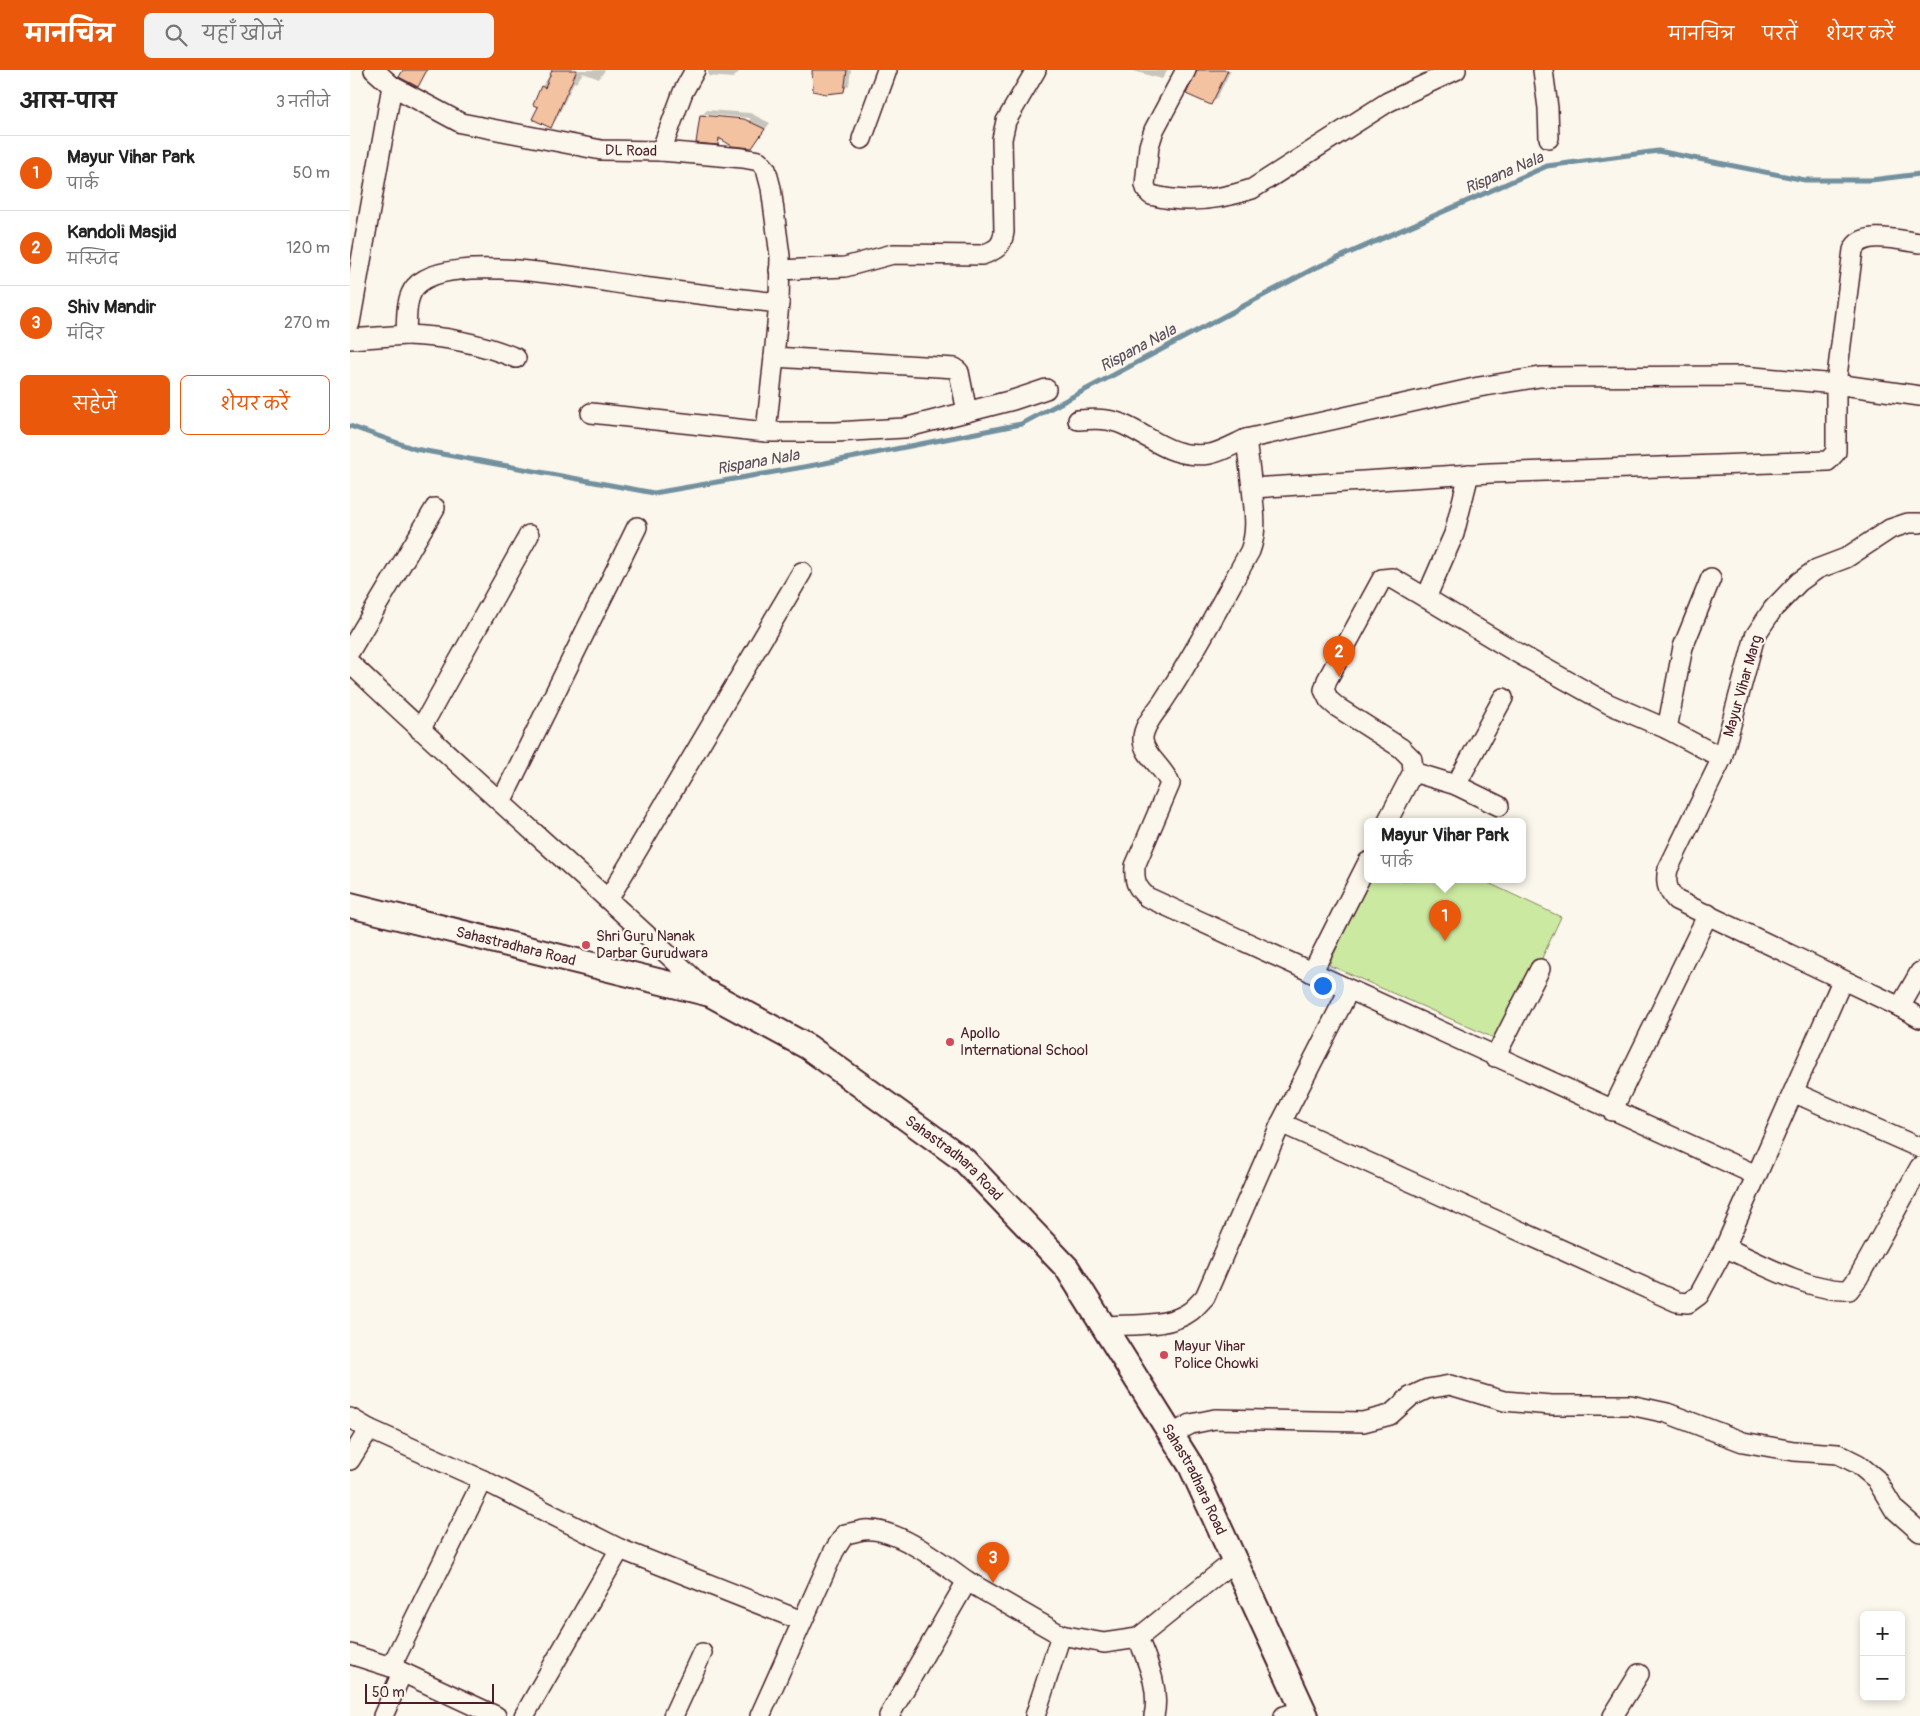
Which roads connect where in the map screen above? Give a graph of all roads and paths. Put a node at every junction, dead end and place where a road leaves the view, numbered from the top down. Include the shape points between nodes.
1 (374, 70) edge
2 (695, 70) edge
3 (887, 70) edge
4 (1036, 70) edge
5 (1186, 70) edge
6 (1456, 70) edge
7 (1542, 70) edge
8 (392, 86) junction
9 (1548, 138) dead end
10 (862, 139) dead end
11 (661, 152) junction
12 (1920, 243) edge
13 (780, 270) junction
14 (779, 303) junction
15 (350, 323) edge
16 (406, 335) junction
17 (350, 339) edge
18 (774, 357) junction
19 (516, 358) dead end
20 (1836, 384) junction
21 (1046, 389) dead end
22 (1920, 396) edge
23 (967, 412) junction
24 (591, 413) dead end
25 (1078, 420) dead end
26 (766, 432) junction
27 (1246, 439) junction
28 (1468, 474) junction
29 (1252, 488) junction
30 (435, 508) dead end
31 (1920, 523) edge
32 (637, 527) dead end
33 (529, 535) dead end
34 (802, 572) dead end
35 (1711, 578) dead end
36 (1426, 598) junction
37 (350, 651) edge
38 (350, 663) edge
39 (1503, 698) dead end
40 (1667, 729) junction
41 (420, 730) junction
42 (1722, 758) junction
43 (1412, 772) junction
44 (1456, 785) junction
45 (501, 802) junction
46 (1498, 806) dead end
47 (1390, 818) edge
48 (1364, 870) edge
49 (609, 898) junction
50 (350, 906) edge
51 (1708, 914) junction
52 (1540, 968) dead end
53 (1920, 972) edge
54 (1312, 973) junction
55 (1842, 981) junction
56 (1349, 990) junction
57 (710, 994) junction
58 (1900, 1007) junction
59 (1920, 1018) edge
60 (1494, 1057) junction
61 (1794, 1093) junction
62 (1612, 1111) junction
63 (1281, 1123) junction
64 (1920, 1148) edge
65 (1920, 1167) edge
66 (1756, 1175) junction
67 (1725, 1247) junction
68 (1104, 1326) junction
69 (350, 1418) edge
70 (369, 1428) junction
71 (1172, 1434) junction
72 (350, 1460) edge
73 (483, 1480) junction
74 (1920, 1532) edge
75 (620, 1550) junction
76 (1234, 1561) junction
77 (967, 1580) junction
78 (802, 1621) junction
79 (1061, 1635) junction
80 (1138, 1638) junction
81 (702, 1653) dead end
82 (350, 1654) edge
83 (396, 1670) junction
84 (1639, 1674) dead end
85 (1298, 1714) edge
86 (383, 1716) edge
87 (496, 1716) edge
88 (524, 1716) edge
89 (673, 1716) edge
90 (760, 1716) edge
91 (889, 1716) edge
92 (1035, 1716) edge
93 (1154, 1716) edge
94 (1613, 1716) edge

1 - 8 street, DL Road
2 - 11 street via 683,92
3 - 10 street
4 - 13 street via 1006,122 1002,139 1004,232 1002,244 995,251 982,255 893,254 845,267
5 - 6 street via 1154,130 1145,186 1151,195 1194,200 1228,197 1252,189 1388,102
7 - 9 street via 1548,108
8 - 11 street, DL Road via 461,123 601,150
8 - 15 street
11 - 13 street, DL Road via 759,161 766,169 771,188
12 - 20 street via 1868,238 1855,245
13 - 14 street, DL Road
14 - 16 street via 530,271 472,269 446,272 416,286 409,295
14 - 18 street, DL Road
16 - 17 street
16 - 19 street via 430,336 491,348
18 - 23 street via 955,368 959,372
18 - 26 street, DL Road
20 - 22 street
20 - 27 street via 1742,376 1540,377 1479,387
20 - 28 street via 1836,452 1828,461
21 - 23 street
23 - 26 street via 904,428
24 - 26 street
25 - 27 street via 1101,419 1123,424 1156,444 1182,454 1211,454
27 - 29 street
28 - 29 street
28 - 36 street via 1454,534
29 - 54 street via 1255,520 1250,551 1143,737 1145,750 1166,772 1170,784 1135,866 1134,880 1147,897
30 - 37 street
31 - 42 street, Mayur Vihar Marg via 1890,529 1853,554 1817,570 1799,582 1773,609 1755,636
32 - 45 street
33 - 41 street
34 - 49 street
35 - 40 street via 1683,647
36 - 40 street via 1609,704
36 - 43 street via 1392,578 1382,579 1324,690 1337,708 1409,755
38 - 41 street
39 - 44 street
40 - 42 street
41 - 45 street
42 - 51 street, Mayur Vihar Marg via 1668,869 1666,880 1676,900
43 - 44 street
43 - 47 street
44 - 46 street
45 - 49 street
48 - 54 street
49 - 57 street
50 - 57 main road, Sahastradhara Road
51 - 55 street
51 - 62 street
52 - 60 street
53 - 58 street
54 - 56 street
55 - 58 street
55 - 61 street
56 - 60 street
56 - 63 street
57 - 68 main road, Sahastradhara Road via 808,1047 964,1160 1067,1268
58 - 59 street
60 - 62 street
61 - 64 street
61 - 66 street
62 - 66 street
63 - 67 street via 1677,1302 1688,1303 1699,1295
63 - 68 street via 1205,1297 1192,1311 1178,1318
65 - 67 street via 1858,1278 1848,1290 1834,1291 1774,1270
66 - 67 street
68 - 71 main road, Sahastradhara Road
69 - 70 street
70 - 72 street
70 - 73 street
71 - 74 street via 1191,1424 1215,1419 1363,1422 1390,1415 1410,1397 1427,1389 1450,1385 1504,1401 1551,1405 1630,1405 1667,1413 1743,1442 1794,1451 1838,1454 1858,1464 1876,1480 1894,1509
71 - 76 main road, Sahastradhara Road via 1191,1466
73 - 75 street
73 - 83 street
75 - 78 street
75 - 88 street
76 - 80 street
76 - 85 main road, Sahastradhara Road
77 - 78 street via 933,1556 889,1534 865,1530 845,1534
77 - 79 street
77 - 91 street
78 - 90 street
79 - 80 street via 1104,1643
79 - 92 street
80 - 93 street via 1153,1682
81 - 89 street
82 - 83 street
83 - 86 street
83 - 87 street
84 - 94 street

